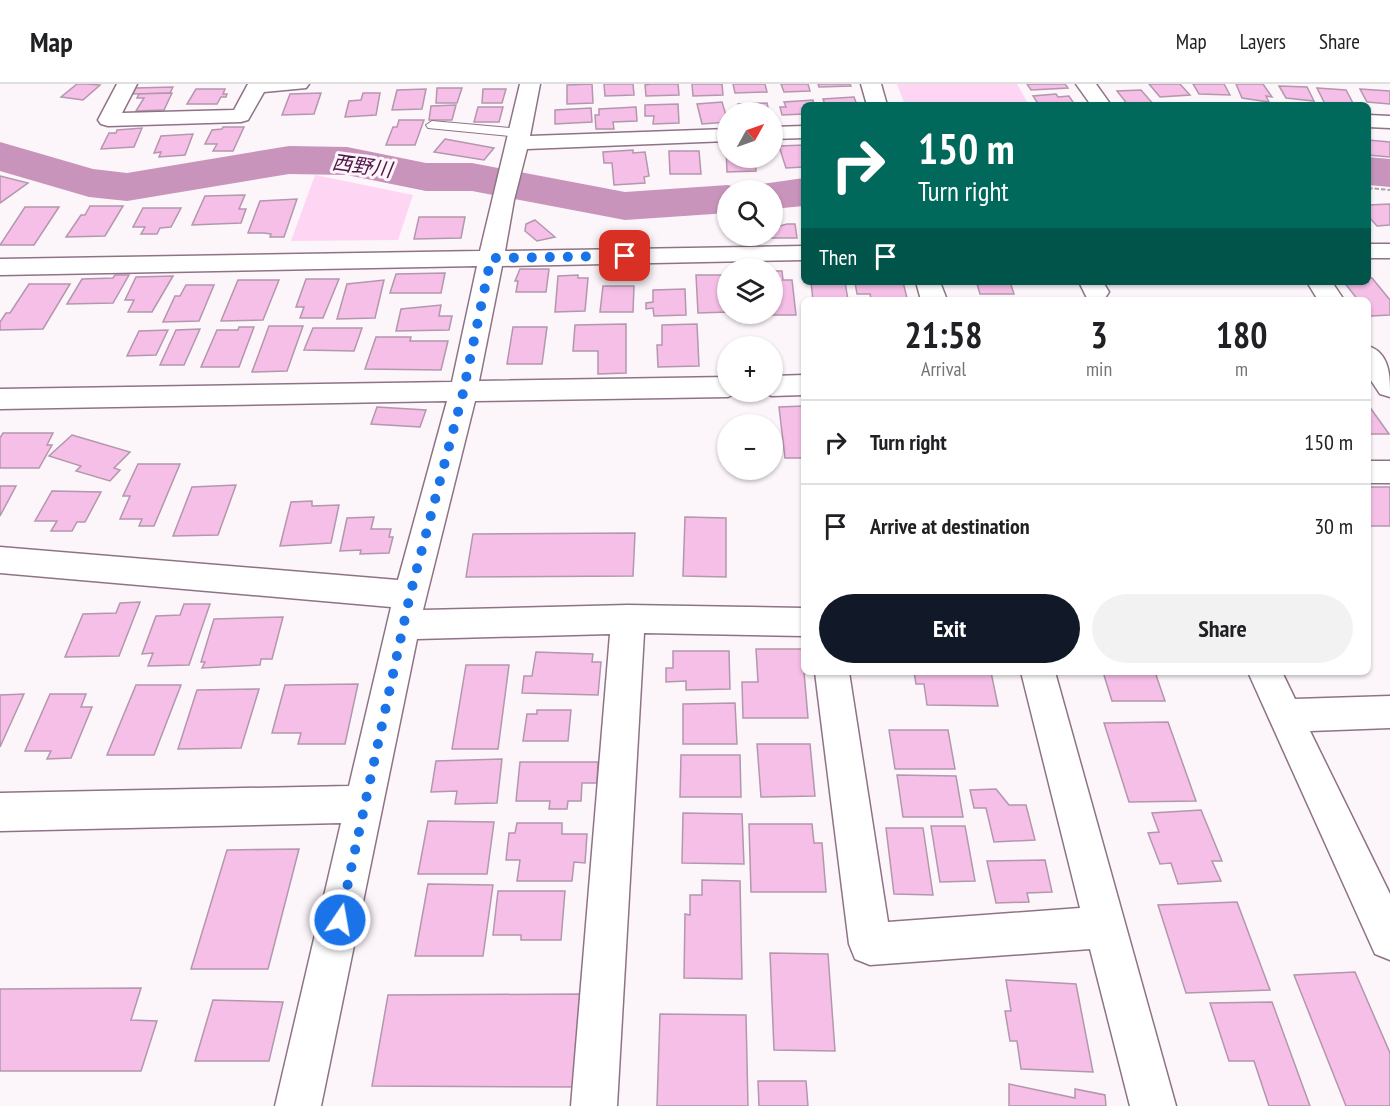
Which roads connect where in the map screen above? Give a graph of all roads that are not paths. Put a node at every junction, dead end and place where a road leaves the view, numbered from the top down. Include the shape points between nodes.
1 (128, 84) edge
2 (299, 84) edge
3 (530, 84) edge
4 (871, 84) edge
5 (1086, 84) edge
6 (257, 85) edge
7 (876, 102) edge
8 (1099, 102) edge
9 (1371, 121) edge
10 (1390, 122) edge
11 (432, 125) dead end
12 (801, 132) edge
13 (783, 133) edge
14 (717, 135) edge
15 (519, 138) junction
16 (1390, 251) edge
17 (1371, 252) edge
18 (801, 253) edge
19 (491, 258) junction
20 (0, 267) edge
21 (1371, 359) edge
22 (801, 385) edge
23 (783, 386) edge
24 (717, 387) edge
25 (1390, 387) edge
26 (463, 393) junction
27 (0, 399) edge
28 (1371, 472) edge
29 (1390, 472) edge
30 (0, 560) edge
31 (407, 610) junction
32 (628, 619) junction
33 (801, 622) edge
34 (832, 675) edge
35 (1039, 675) edge
36 (1266, 675) edge
37 (1390, 712) edge
38 (1284, 716) junction
39 (365, 804) junction
40 (0, 812) edge
41 (1105, 927) junction
42 (1390, 939) edge
43 (298, 1106) edge
44 (594, 1106) edge
45 (1153, 1106) edge

1 - 6 street via 108,120 241,116
2 - 6 street
3 - 15 street
4 - 7 street
5 - 8 street
9 - 10 street
11 - 15 lane
12 - 13 street
14 - 15 street
15 - 19 street
16 - 17 street
18 - 19 street
19 - 20 street
19 - 26 street
21 - 25 street
22 - 23 street
24 - 26 street
26 - 27 street
26 - 31 street
28 - 29 street
30 - 31 street
31 - 32 street
31 - 39 street
32 - 33 street
32 - 44 street
34 - 41 street via 870,944
35 - 41 street
36 - 38 street
37 - 38 street
38 - 42 street
39 - 40 street
39 - 43 street
41 - 45 street

